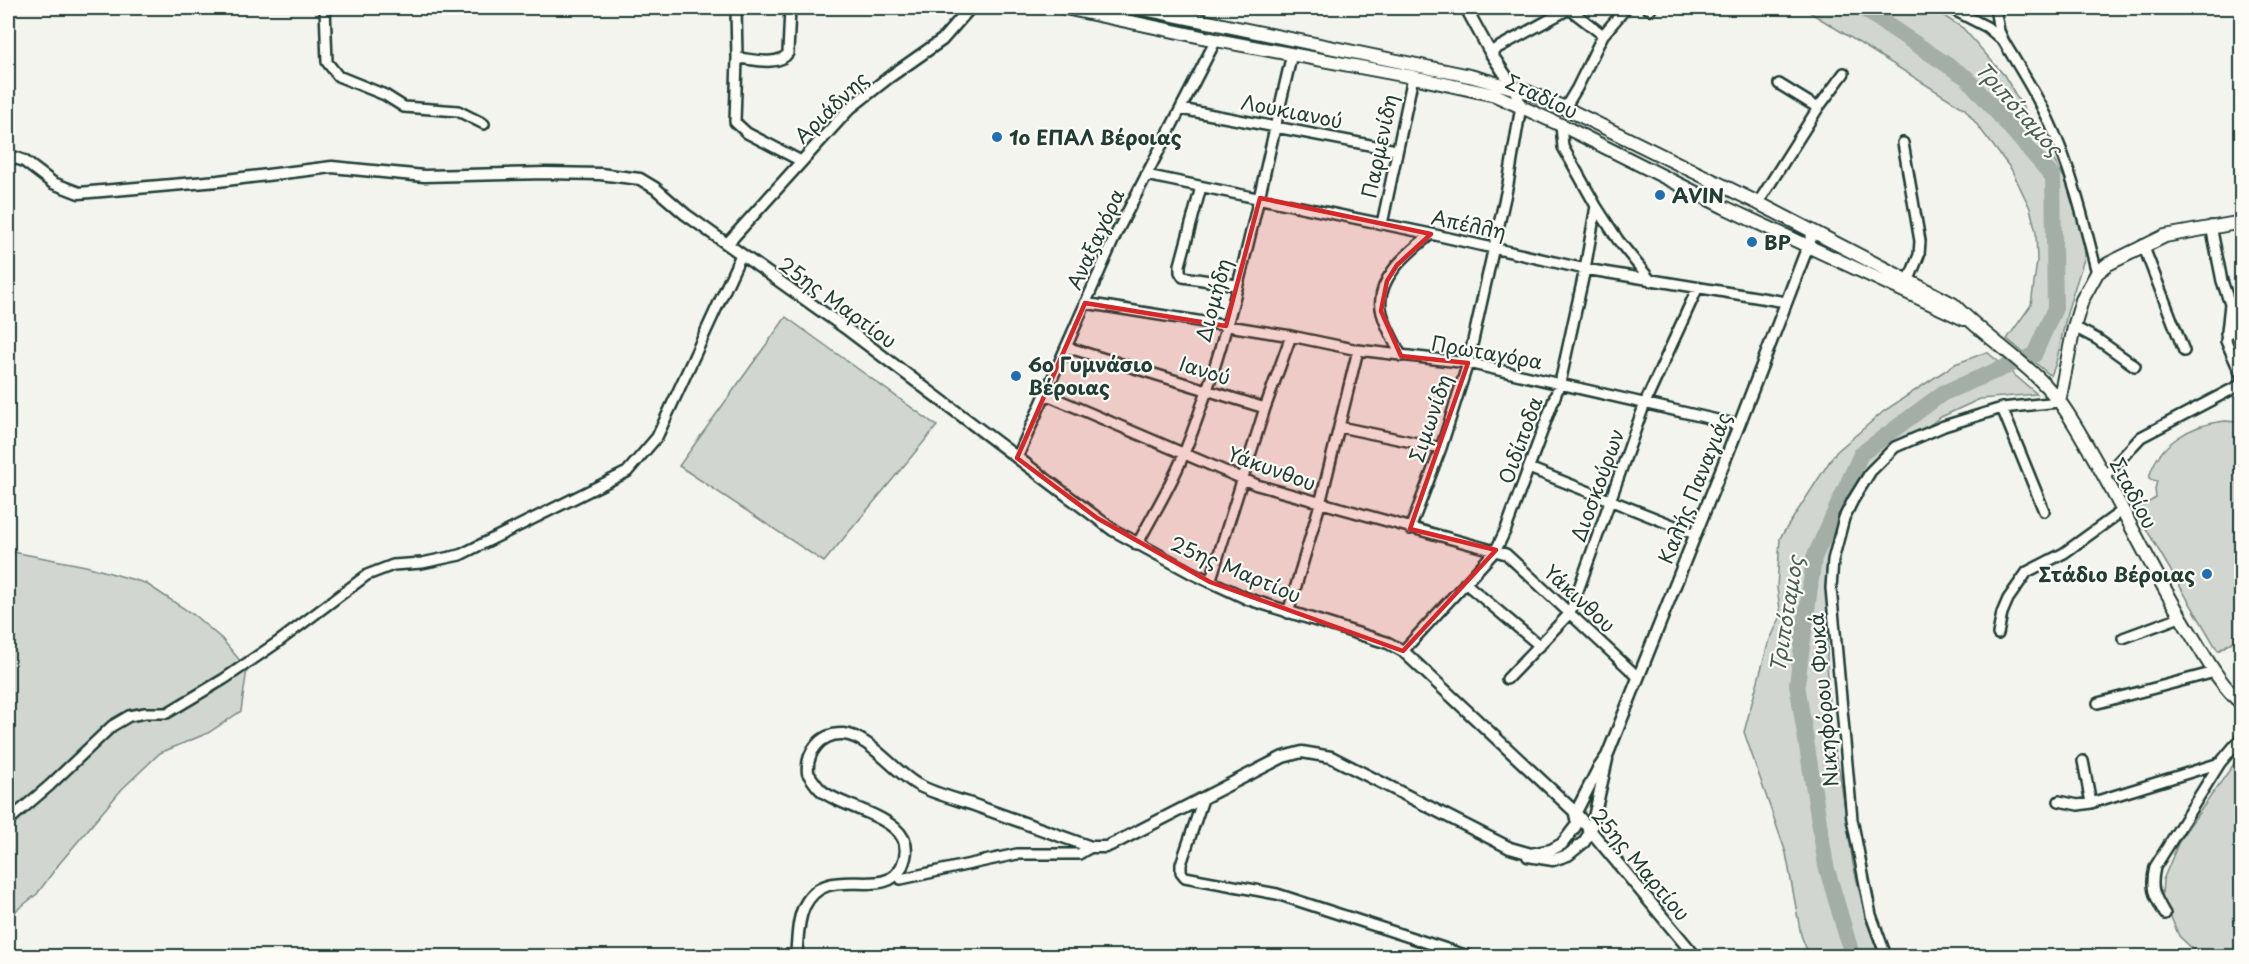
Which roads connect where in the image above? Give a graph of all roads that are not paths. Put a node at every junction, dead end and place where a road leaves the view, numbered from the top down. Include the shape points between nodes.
1 (325, 8) edge
2 (736, 8) edge
3 (790, 8) edge
4 (970, 8) edge
5 (1065, 8) edge
6 (1140, 8) edge
7 (1466, 8) edge
8 (1626, 8) edge
9 (1950, 8) edge
10 (1995, 8) edge
11 (1603, 35) junction
12 (1216, 40) junction
13 (2004, 42) junction
14 (1490, 52) junction
15 (1292, 54) junction
16 (737, 58) junction
17 (1844, 73) dead end
18 (1413, 77) junction
19 (1779, 84) dead end
20 (1514, 88) junction
21 (1521, 106) junction
22 (1565, 108) junction
23 (1818, 108) junction
24 (1181, 109) junction
25 (484, 124) dead end
26 (1561, 125) junction
27 (1275, 126) junction
28 (1903, 143) dead end
29 (1396, 150) junction
30 (8, 155) edge
31 (801, 161) junction
32 (1146, 175) junction
33 (1201, 187) junction
34 (1260, 198) junction
35 (1758, 203) junction
36 (1596, 206) junction
37 (2241, 222) edge
38 (1382, 224) junction
39 (2211, 226) junction
40 (1813, 232) junction
41 (1431, 234) junction
42 (727, 244) junction
43 (2143, 245) junction
44 (1809, 246) junction
45 (1493, 247) junction
46 (741, 255) junction
47 (1585, 269) junction
48 (2097, 273) junction
49 (1651, 281) junction
50 (1908, 282) junction
51 (1236, 285) junction
52 (1698, 287) junction
53 (1786, 302) junction
54 (1085, 303) junction
55 (1968, 320) junction
56 (1226, 326) junction
57 (2074, 327) junction
58 (2241, 327) edge
59 (2226, 334) junction
60 (1291, 336) junction
61 (1066, 347) junction
62 (1358, 350) junction
63 (2184, 351) dead end
64 (1401, 356) junction
65 (1468, 363) junction
66 (2135, 366) dead end
67 (2241, 377) edge
68 (1560, 383) junction
69 (2241, 384) edge
70 (1207, 389) junction
71 (1045, 394) junction
72 (2059, 402) junction
73 (1645, 404) junction
74 (1265, 408) junction
75 (2002, 408) junction
76 (1739, 425) junction
77 (1340, 427) junction
78 (1441, 448) junction
79 (1185, 453) junction
80 (1017, 458) junction
81 (1529, 468) junction
82 (2104, 477) junction
83 (1242, 478) junction
84 (1610, 500) junction
85 (1320, 504) junction
86 (2044, 511) dead end
87 (2122, 511) junction
88 (1410, 529) junction
89 (1695, 534) junction
90 (1137, 545) junction
91 (1496, 550) junction
92 (1210, 582) junction
93 (1465, 582) junction
94 (1288, 613) junction
95 (1570, 613) junction
96 (2180, 617) junction
97 (1998, 634) dead end
98 (2123, 638) dead end
99 (1539, 646) junction
100 (1403, 651) junction
101 (2215, 672) junction
102 (1638, 677) junction
103 (1507, 679) dead end
104 (2098, 703) dead end
105 (2241, 704) edge
106 (2241, 737) edge
107 (1607, 756) junction
108 (2083, 761) dead end
109 (2220, 763) junction
110 (1203, 799) junction
111 (2059, 801) dead end
112 (2091, 803) junction
113 (1575, 814) junction
114 (8, 821) edge
115 (1591, 831) junction
116 (1091, 847) junction
117 (1520, 852) junction
118 (898, 873) junction
119 (2165, 914) dead end
120 (796, 957) edge
121 (1468, 957) edge
122 (1695, 957) edge
123 (1886, 957) edge

1 - 25 street via 327,62 338,76 404,107 458,111
2 - 16 street
3 - 16 street via 786,57 777,61
4 - 31 street, Αριάδνης via 942,40 850,108
5 - 12 main road, Σταδίου
6 - 20 main road, Σταδίου
7 - 14 street
8 - 11 street
9 - 13 street via 1987,27
10 - 13 street
11 - 14 street via 1567,10
11 - 22 street
12 - 15 main road, Σταδίου
12 - 24 street, Αναξαγόρα
13 - 48 street via 2048,120 2082,212
14 - 20 street
15 - 18 main road, Σταδίου
15 - 27 street, Διομήδη
16 - 31 street via 736,124
17 - 23 street
18 - 21 main road, Σταδίου via 1480,90
18 - 29 street, Παρμενίδη
19 - 23 street
20 - 21 street
20 - 22 main road, Σταδίου
21 - 26 main road, Σταδίου
21 - 45 street, Σιμωνίδη
22 - 35 main road, Σταδίου
23 - 35 street
24 - 27 street, Λουκιανού
24 - 32 street, Αναξαγόρα
26 - 36 street via 1563,147
26 - 44 main road, Σταδίου
27 - 29 street, Λουκιανού
27 - 34 street, Διομήδη
28 - 50 street via 1920,242
29 - 38 street, Παρμενίδη
30 - 42 street, 25ης Μαρτίου via 53,183 79,193 218,182 332,167 424,176 546,173 640,179
31 - 42 street, Αριάδνης
32 - 33 street, Απέλλη
32 - 54 street, Αναξαγόρα
33 - 34 street, Απέλλη
33 - 51 street via 1180,272 1183,277
34 - 38 street, Απέλλη
34 - 51 street, Διομήδη
35 - 40 main road, Σταδίου
36 - 47 street, Οιδίποδα
36 - 49 street
37 - 39 main road
38 - 41 street, Απέλλη
39 - 43 main road
39 - 59 street via 2230,304
40 - 44 street, Καλής Παναγιάς
40 - 50 main road, Σταδίου
41 - 45 street, Απέλλη
41 - 64 street via 1397,265 1382,298 1381,311
42 - 46 street, 25ης Μαρτίου
43 - 48 main road
43 - 63 street
44 - 53 street, Καλής Παναγιάς
44 - 55 main road, Σταδίου
45 - 47 street, Απέλλη
45 - 65 street, Σιμωνίδη
46 - 80 street, 25ης Μαρτίου
46 - 114 street via 657,436 627,472 460,555 393,565 367,575 279,642 177,708 167,713 129,716 112,726
47 - 49 street, Απέλλη
47 - 68 street, Οιδίποδα
48 - 57 main road via 2082,300
49 - 52 street, Απέλλη
50 - 55 main road, Σταδίου via 1953,304
51 - 56 street, Διομήδη
52 - 53 street, Απέλλη
52 - 73 street, Διοσκούρων
53 - 76 street, Καλής Παναγιάς
54 - 56 street, Πρωταγόρα
54 - 61 street, Αναξαγόρα
55 - 72 main road, Σταδίου
56 - 60 street, Πρωταγόρα
56 - 70 street, Διομήδη
57 - 66 street
57 - 72 main road
58 - 59 street
59 - 67 street
60 - 62 street, Πρωταγόρα
60 - 74 street
61 - 70 street, Ιανού
61 - 71 street, Αναξαγόρα
62 - 64 street, Πρωταγόρα
62 - 77 street
64 - 65 street, Πρωταγόρα
65 - 68 street, Πρωταγόρα
65 - 78 street, Σιμωνίδη
68 - 73 street, Πρωταγόρα
68 - 81 street, Οιδίποδα
69 - 82 street via 2141,437
70 - 74 street, Ιανού
70 - 79 street, Διομήδη
71 - 79 street, Υάκυνθου
71 - 80 street, Αναξαγόρα
72 - 75 street, Νικηφόρου Φωκά
72 - 82 main road, Σταδίου
73 - 76 street, Πρωταγόρα
73 - 84 street, Διοσκούρων
74 - 83 street
75 - 86 street
75 - 123 street, Νικηφόρου Φωκά via 1895,447 1872,471 1853,500 1836,544 1832,588 1852,819 1871,915
76 - 89 street, Καλής Παναγιάς
77 - 78 street
77 - 85 street
78 - 88 street, Σιμωνίδη
79 - 83 street, Υάκυνθου
79 - 90 street, Διομήδη
80 - 90 street, 25ης Μαρτίου
81 - 84 street
81 - 91 street, Οιδίποδα
82 - 87 main road, Σταδίου
83 - 85 street, Υάκυνθου
83 - 92 street
84 - 89 street
84 - 95 street, Διοσκούρων
85 - 88 street, Υάκυνθου
85 - 94 street
87 - 96 main road, Σταδίου
87 - 97 street via 2064,553 2027,572 2007,598
88 - 91 street, Υάκυνθου
89 - 102 street, Καλής Παναγιάς
90 - 92 street, 25ης Μαρτίου
91 - 93 street, Οιδίποδα
91 - 95 street, Υάκινθου via 1506,554
92 - 94 street, 25ης Μαρτίου
93 - 99 street
93 - 100 street, Οιδίποδα
94 - 100 street, 25ης Μαρτίου
95 - 99 street, Διοσκούρων
95 - 102 street, Υάκινθου
96 - 98 street
96 - 101 main road, Σταδίου
99 - 103 street, Διοσκούρων
100 - 113 street, 25ης Μαρτίου
101 - 104 street
101 - 105 main road, Σταδίου
102 - 107 street, Καλής Παναγιάς
106 - 109 street
107 - 113 street, Καλής Παναγιάς
107 - 115 street, Καλής Παναγιάς
108 - 112 street
109 - 112 street
109 - 119 street via 2155,867 2153,892
110 - 116 street via 1106,847
110 - 117 street via 1283,757 1311,752 1331,757
110 - 121 street via 1181,864 1185,877 1276,894
111 - 112 street
113 - 115 street, 25ης Μαρτίου
113 - 117 street, Καλής Παναγιάς via 1575,827 1558,847 1537,853
115 - 117 street via 1581,845 1558,859 1543,860
115 - 122 street, 25ης Μαρτίου
116 - 118 street via 1079,854 1017,854 902,879
116 - 118 street via 919,785 855,738 843,734 825,739 810,753 808,773 822,791 883,820 902,836 907,849
118 - 120 street via 888,881 830,884 818,889 804,907 799,922

